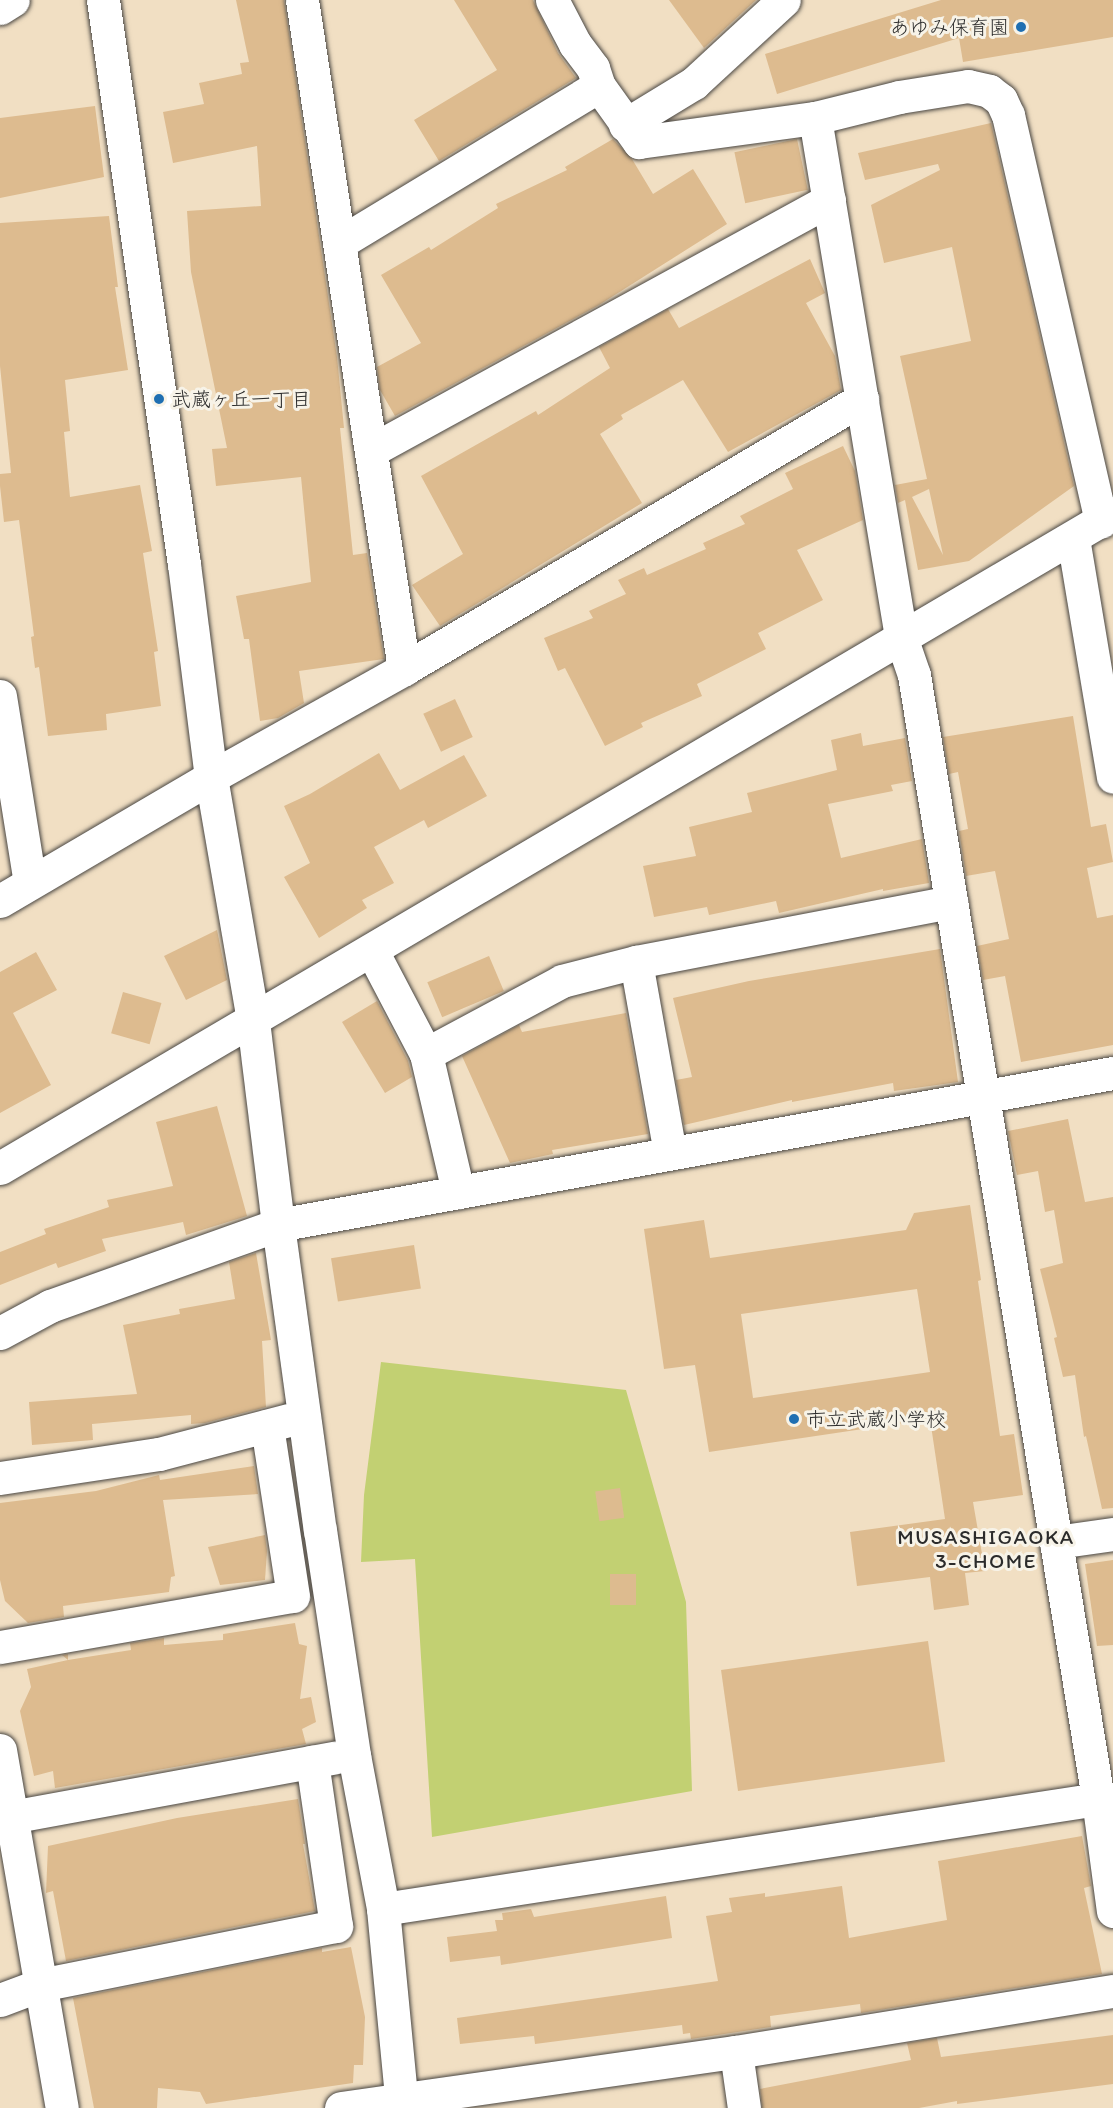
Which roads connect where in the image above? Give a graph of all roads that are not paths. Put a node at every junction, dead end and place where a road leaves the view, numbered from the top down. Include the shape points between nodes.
1 (13, 0) edge
2 (103, 0) edge
3 (302, 0) edge
4 (552, 0) edge
5 (784, 0) edge
6 (0, 8) edge
7 (599, 86) junction
8 (815, 118) junction
9 (625, 125) junction
10 (829, 200) junction
11 (341, 242) junction
12 (862, 399) junction
13 (372, 450) junction
14 (1107, 517) edge
15 (1073, 538) junction
16 (901, 637) junction
17 (404, 669) junction
18 (0, 696) edge
19 (211, 777) junction
20 (1113, 777) edge
21 (30, 883) junction
22 (0, 901) edge
23 (951, 902) junction
24 (372, 951) junction
25 (636, 962) junction
26 (254, 1021) junction
27 (426, 1054) junction
28 (1113, 1072) edge
29 (983, 1096) junction
30 (670, 1153) junction
31 (0, 1168) edge
32 (458, 1192) junction
33 (278, 1225) junction
34 (0, 1333) edge
35 (305, 1416) junction
36 (267, 1426) junction
37 (0, 1478) edge
38 (1113, 1534) edge
39 (1056, 1542) junction
40 (0, 1647) edge
41 (0, 1750) edge
42 (354, 1755) junction
43 (312, 1762) junction
44 (1098, 1798) junction
45 (6, 1817) edge
46 (383, 1909) junction
47 (1113, 1911) edge
48 (40, 1985) junction
49 (1113, 1991) edge
50 (0, 2000) edge
51 (736, 2052) junction
52 (402, 2103) edge
53 (62, 2108) edge
54 (341, 2108) edge
55 (744, 2108) edge

1 - 6 street
2 - 19 street
3 - 11 street
4 - 7 street via 575,44 593,68
5 - 9 street via 694,83
7 - 9 street
7 - 11 street
8 - 9 street via 639,142
8 - 10 street
8 - 14 street via 899,97 968,86 989,91 1001,100 1008,115
10 - 12 street
10 - 13 street
11 - 13 street
12 - 16 street
12 - 17 street
13 - 17 street
14 - 15 street
15 - 16 street
15 - 20 street
16 - 23 street via 914,675
16 - 24 street
17 - 19 street
18 - 21 street
19 - 21 street
19 - 26 street
21 - 22 street
23 - 25 street
23 - 29 street
24 - 26 street
24 - 27 street
25 - 27 street via 562,981
25 - 30 street
26 - 31 street
26 - 33 street
27 - 32 street
28 - 29 street
29 - 30 street
29 - 39 street
30 - 32 street
32 - 33 street
33 - 34 street via 50,1306
33 - 35 street
35 - 36 street
35 - 42 street
36 - 37 street via 159,1454
36 - 40 street via 293,1596
38 - 39 street
39 - 44 street
41 - 45 street
42 - 43 street
42 - 46 street
43 - 45 street
43 - 48 street via 336,1926
44 - 46 street
44 - 47 street
45 - 48 street
46 - 52 street
48 - 50 street
48 - 53 street
49 - 51 street
51 - 52 street
51 - 55 street
52 - 54 street

